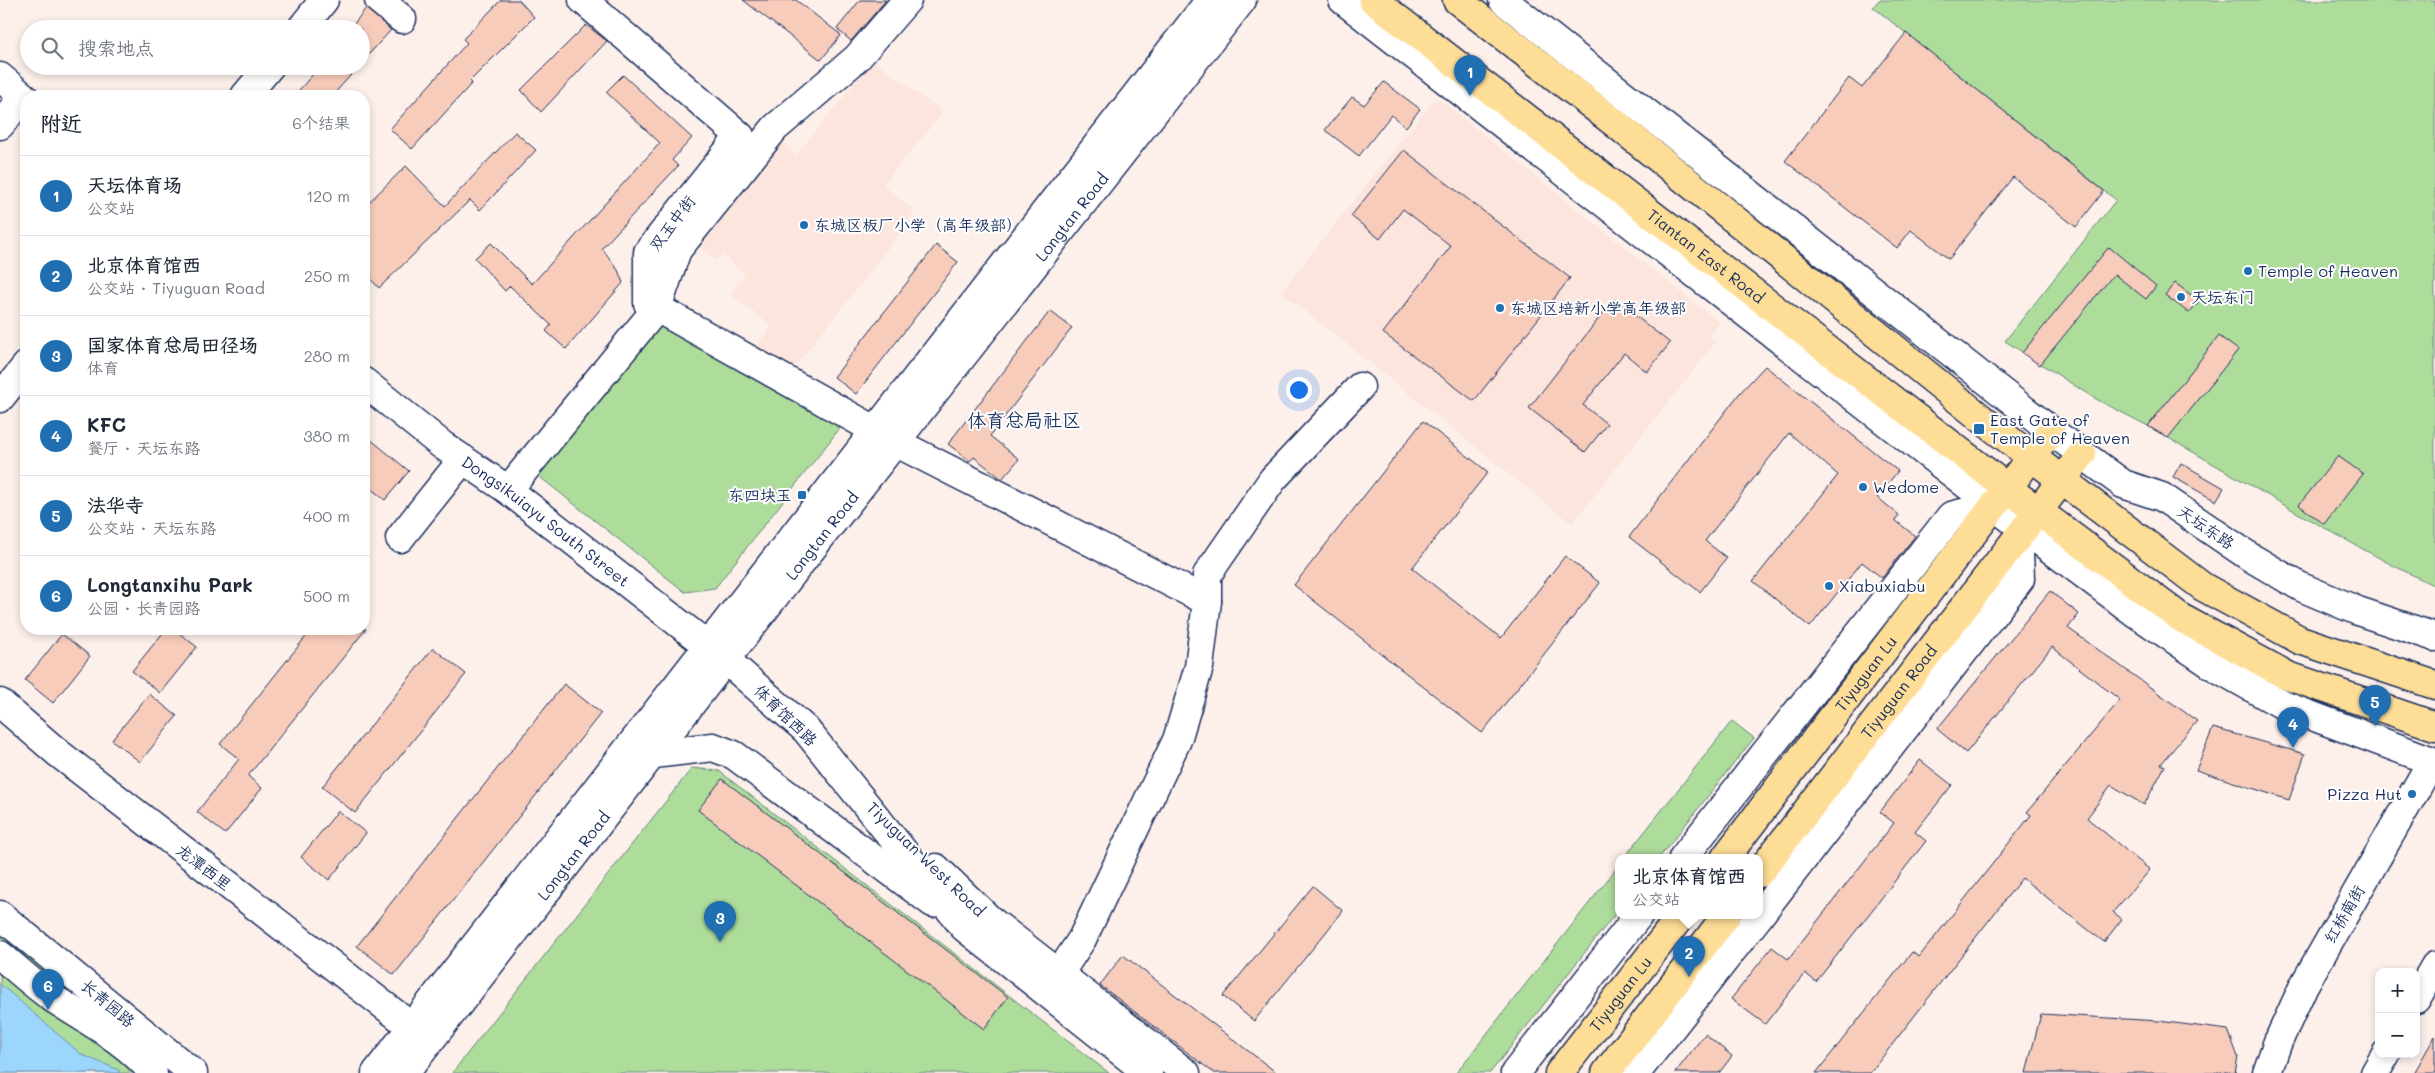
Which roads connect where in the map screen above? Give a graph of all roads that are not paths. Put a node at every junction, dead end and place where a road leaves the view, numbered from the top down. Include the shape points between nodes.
1 (324, 0) edge
2 (379, 0) edge
3 (583, 0) edge
4 (907, 0) edge
5 (1210, 0) edge
6 (1242, 0) edge
7 (1343, 0) edge
8 (1373, 0) edge
9 (1457, 0) edge
10 (1511, 2) edge
11 (402, 19) dead end
12 (308, 20) edge
13 (1495, 30) junction
14 (262, 75) edge
15 (0, 78) edge
16 (250, 90) edge
17 (20, 94) edge
18 (20, 103) edge
19 (0, 125) edge
20 (657, 308) junction
21 (20, 373) edge
22 (370, 387) edge
23 (1360, 387) dead end
24 (0, 398) edge
25 (2050, 431) junction
26 (885, 436) junction
27 (2082, 454) junction
28 (2031, 457) junction
29 (464, 459) junction
30 (2062, 482) junction
31 (508, 490) junction
32 (2000, 496) junction
33 (2031, 520) junction
34 (400, 538) dead end
35 (1207, 601) junction
36 (2435, 637) edge
37 (717, 652) junction
38 (2435, 684) edge
39 (0, 703) edge
40 (2435, 726) edge
41 (653, 754) junction
42 (2434, 767) edge
43 (862, 798) junction
44 (1686, 854) edge
45 (1728, 854) edge
46 (1763, 868) edge
47 (1763, 911) edge
48 (0, 915) edge
49 (1636, 919) edge
50 (1679, 919) edge
51 (1724, 919) edge
52 (1757, 919) edge
53 (964, 926) junction
54 (0, 955) edge
55 (2435, 966) edge
56 (1054, 984) junction
57 (2420, 992) edge
58 (412, 1027) junction
59 (2384, 1058) edge
60 (152, 1073) edge
61 (192, 1073) edge
62 (376, 1073) edge
63 (405, 1073) edge
64 (1148, 1073) edge
65 (1186, 1073) edge
66 (1515, 1073) edge
67 (1559, 1073) edge
68 (1606, 1073) edge
69 (1636, 1073) edge
70 (2267, 1073) edge
71 (2280, 1073) edge
72 (2375, 1073) edge

1 - 12 street
2 - 11 street
3 - 20 street, 双玉中街 via 740,136 648,252 648,303
4 - 20 street via 857,58 769,136 678,250
5 - 26 street, Longtan Road
6 - 26 street, Longtan Road
7 - 32 street
8 - 32 main road, Tiantan East Road
9 - 13 main road
10 - 13 street
10 - 25 street, 天坛东路
13 - 28 main road
14 - 16 street
15 - 17 street
18 - 19 street
20 - 26 street
20 - 31 street
21 - 24 street
22 - 29 street, Dongsikuiayu South Street
23 - 35 street via 1273,478 1207,574
25 - 27 street, 天坛东路
25 - 28 main road
26 - 35 street
26 - 37 street, Longtan Road
27 - 30 main road, Tiyuguan Road
27 - 36 street, 天坛东路 via 2123,484 2162,497 2250,557 2301,587 2358,611
28 - 30 main road
28 - 32 main road
29 - 31 street, Dongsikuiayu South Street
29 - 34 street
30 - 33 main road, Tiyuguan Road
30 - 38 main road via 2203,587 2300,640
31 - 37 street, Dongsikuiayu South Street
32 - 33 main road, Tiantan East Road
32 - 44 street via 1951,516
32 - 45 main road, Tiyuguan Lu
33 - 40 main road via 2181,618 2288,676
33 - 42 street via 2137,614 2220,669 2283,705
33 - 46 main road, Tiyuguan Road
33 - 47 street via 2019,552 2020,579
35 - 56 street via 1199,667 1177,740 1086,931
37 - 41 street, Longtan Road
37 - 43 street, 体育馆西路 via 806,730
37 - 58 street, Longtan Road
39 - 58 street, 龙潭西里 via 58,753
41 - 53 street via 713,747 734,754
41 - 63 street, Longtan Road
42 - 70 street, 红桥南街 via 2304,985
42 - 71 street, 红桥南街 via 2316,990 2289,1044
43 - 53 street, Tiyuguan West Road
43 - 56 street, Tiyuguan West Road
48 - 61 street, 长青园路
49 - 66 street
50 - 67 main road, Tiyuguan Lu
51 - 68 main road
52 - 69 street
53 - 56 street, Tiyuguan West Road
54 - 60 street via 52,997 142,1059
55 - 57 street
56 - 64 street, Tiyuguan West Road
56 - 65 street, Tiyuguan West Road
58 - 62 street, Longtan Road
59 - 72 street

